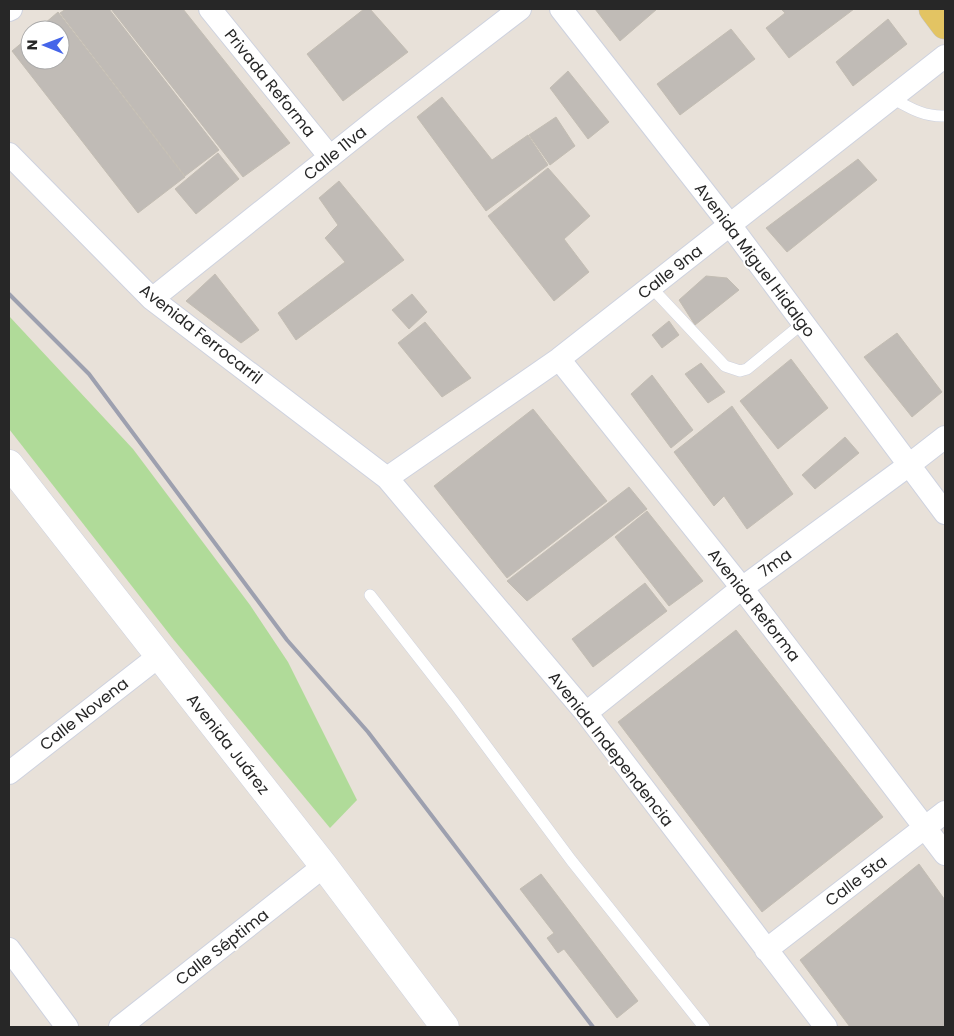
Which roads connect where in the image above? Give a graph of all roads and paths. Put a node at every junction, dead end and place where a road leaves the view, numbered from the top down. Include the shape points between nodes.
1 (210, 9) edge
2 (520, 9) edge
3 (562, 9) edge
4 (933, 9) edge
5 (945, 24) edge
6 (945, 56) edge
7 (892, 98) junction
8 (945, 116) edge
9 (9, 154) edge
10 (330, 157) junction
11 (730, 225) junction
12 (651, 287) junction
13 (152, 299) junction
14 (803, 323) junction
15 (559, 359) junction
16 (945, 437) edge
17 (9, 464) edge
18 (909, 465) junction
19 (387, 478) junction
20 (945, 513) edge
21 (742, 588) junction
22 (370, 595) dead end
23 (159, 656) junction
24 (586, 713) junction
25 (9, 773) edge
26 (945, 812) edge
27 (926, 828) junction
28 (945, 854) edge
29 (324, 866) junction
30 (9, 949) edge
31 (766, 950) junction
32 (67, 1027) edge
33 (120, 1027) edge
34 (445, 1027) edge
35 (704, 1027) edge
36 (826, 1027) edge

1 - 10 street, Privada Reforma
2 - 10 street, Calle 11va
3 - 11 street, Avenida Miguel Hidalgo
4 - 5 main road
6 - 7 street, Calle 9na
7 - 8 lane via 927,116
7 - 11 street, Calle 9na
9 - 13 street, Avenida Ferrocarril
10 - 13 street, Calle 11va
11 - 12 street, Calle 9na
11 - 14 street, Avenida Miguel Hidalgo
12 - 14 lane via 724,366 740,371 747,369
12 - 15 street, Calle 9na
13 - 19 street, Avenida Ferrocarril
14 - 18 street, Avenida Miguel Hidalgo
15 - 19 street, Calle 9na
15 - 21 street, Avenida Reforma
16 - 18 street, 7ma
17 - 23 street, Avenida Juárez
18 - 20 street, Avenida Miguel Hidalgo
18 - 21 street, 7ma
19 - 24 street, Avenida Independencia
21 - 24 street, 7ma
21 - 27 street, Avenida Reforma
22 - 35 lane via 570,860
23 - 25 street, Calle Novena
23 - 29 street, Avenida Juárez
24 - 31 street, Avenida Independencia
26 - 27 street, Calle 5ta
27 - 28 street, Avenida Reforma
27 - 31 street, Calle 5ta
29 - 33 street, Calle Séptima
29 - 34 street, Avenida Juárez
30 - 32 street
31 - 36 street, Avenida Independencia

